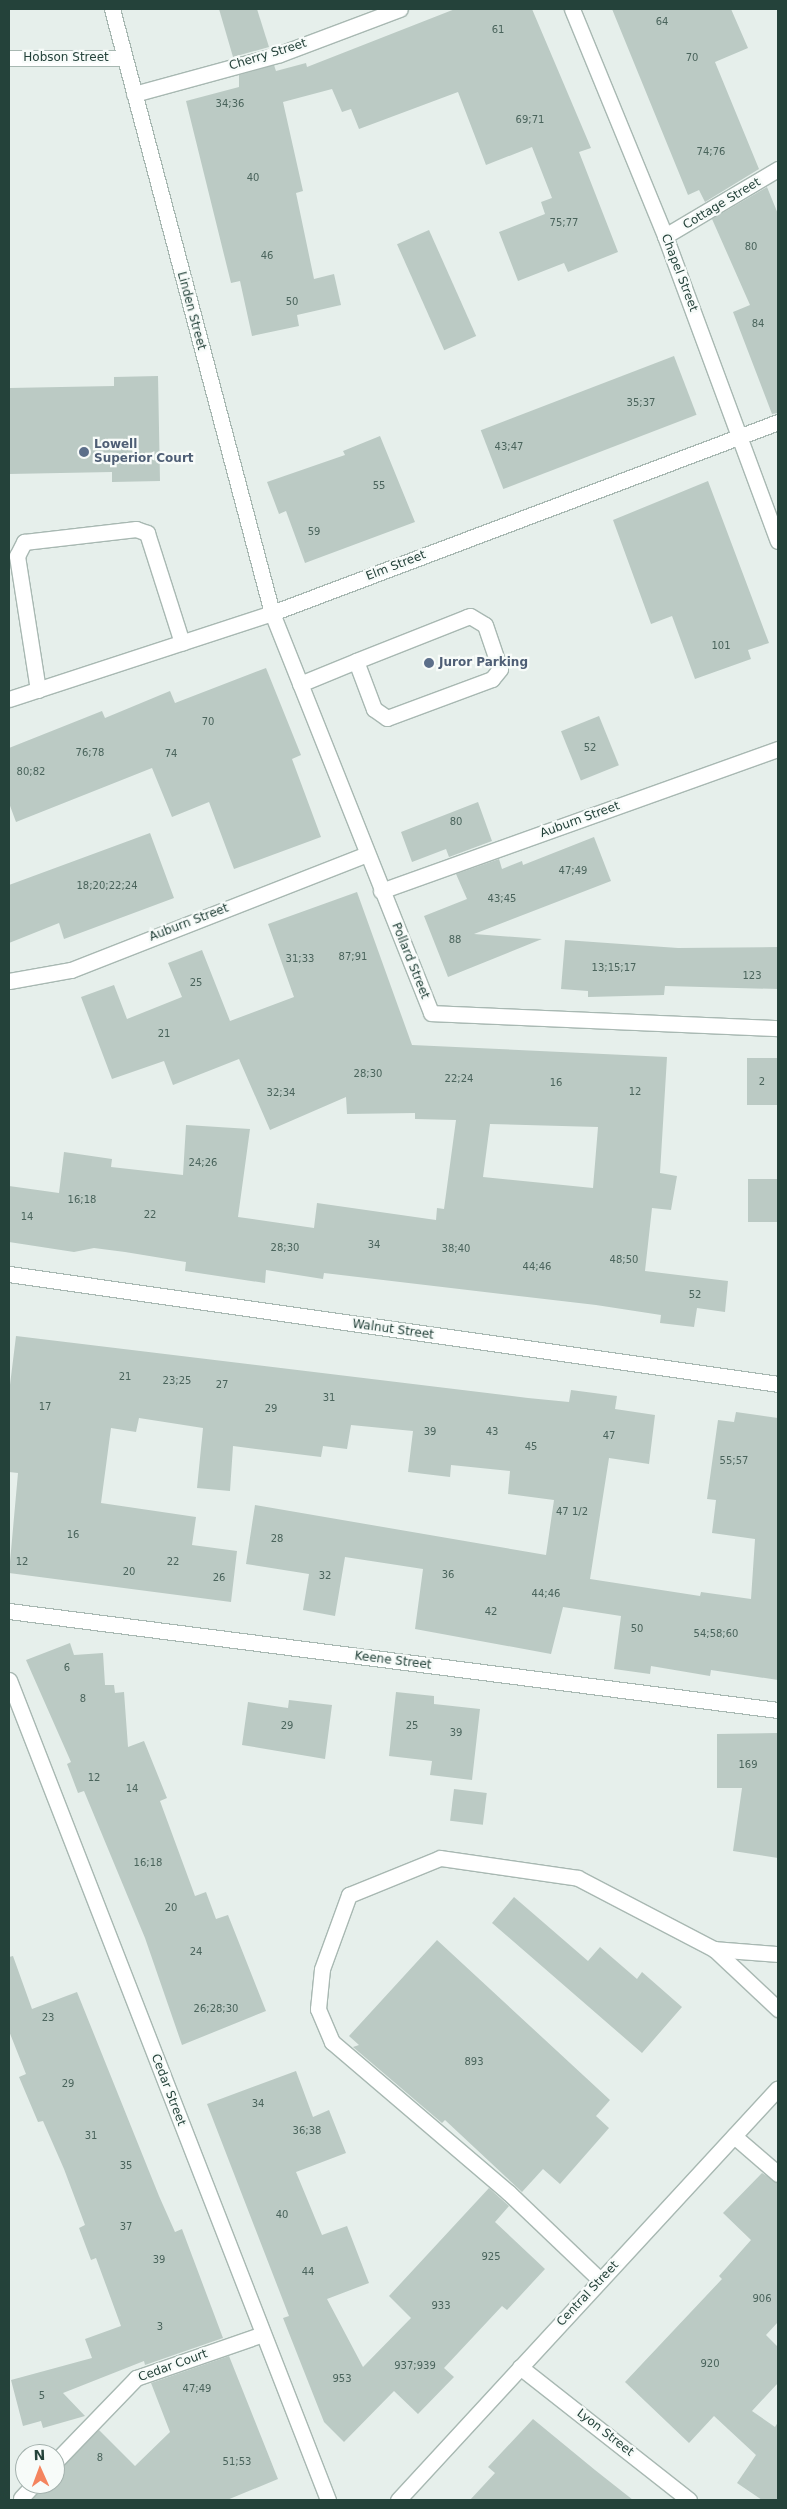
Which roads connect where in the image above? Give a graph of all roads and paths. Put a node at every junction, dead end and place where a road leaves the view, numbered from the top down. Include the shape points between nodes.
1 (112, 9) edge
2 (400, 9) edge
3 (572, 9) edge
4 (9, 58) edge
5 (124, 58) junction
6 (134, 94) junction
7 (778, 169) edge
8 (665, 236) junction
9 (778, 422) edge
10 (741, 436) junction
11 (778, 541) edge
12 (272, 613) junction
13 (182, 642) junction
14 (356, 662) junction
15 (300, 684) junction
16 (38, 690) junction
17 (9, 699) edge
18 (778, 749) edge
19 (367, 854) junction
20 (382, 890) junction
21 (9, 981) edge
22 (778, 1028) edge
23 (9, 1274) edge
24 (778, 1384) edge
25 (9, 1611) edge
26 (9, 1680) edge
27 (778, 1710) edge
28 (714, 1949) junction
29 (778, 1954) edge
30 (778, 2009) edge
31 (778, 2088) edge
32 (734, 2136) junction
33 (778, 2174) edge
34 (600, 2280) junction
35 (262, 2334) junction
36 (520, 2367) junction
37 (65, 2452) edge
38 (25, 2494) edge
39 (21, 2498) dead end
40 (328, 2500) edge
41 (398, 2500) edge
42 (689, 2500) edge

1 - 5 street, Linden Street
2 - 6 street, Cherry Street via 280,54
3 - 8 street, Chapel Street
4 - 5 street, Hobson Street
5 - 6 street, Linden Street
6 - 12 street, Linden Street
7 - 8 street, Cottage Street
8 - 10 street, Chapel Street
9 - 10 street, Elm Street
10 - 11 street, Chapel Street
10 - 12 street, Elm Street
12 - 13 street, Elm Street
12 - 15 street, Pollard Street
13 - 16 street, Elm Street
13 - 16 street via 146,532 24,542 17,556
14 - 14 street via 472,616 485,625 500,669 492,679 387,718 374,709
14 - 15 street
15 - 19 street, Pollard Street
16 - 17 street, Elm Street
18 - 20 street, Auburn Street
19 - 20 street, Pollard Street
19 - 21 street, Auburn Street via 71,970
20 - 22 street, Pollard Street via 431,1013
23 - 24 street, Walnut Street
25 - 27 street, Keene Street
26 - 35 street, Cedar Street
28 - 29 street
28 - 30 street
28 - 34 street via 578,1878 440,1858 349,1895 322,1969 318,2009 332,2042 509,2193
31 - 32 street, Central Street
32 - 33 street
32 - 34 street, Central Street
34 - 36 street, Central Street
35 - 37 street, Cedar Court via 136,2378
35 - 40 street, Cedar Street
36 - 41 street, Central Street
36 - 42 street, Lyon Street
38 - 39 street

